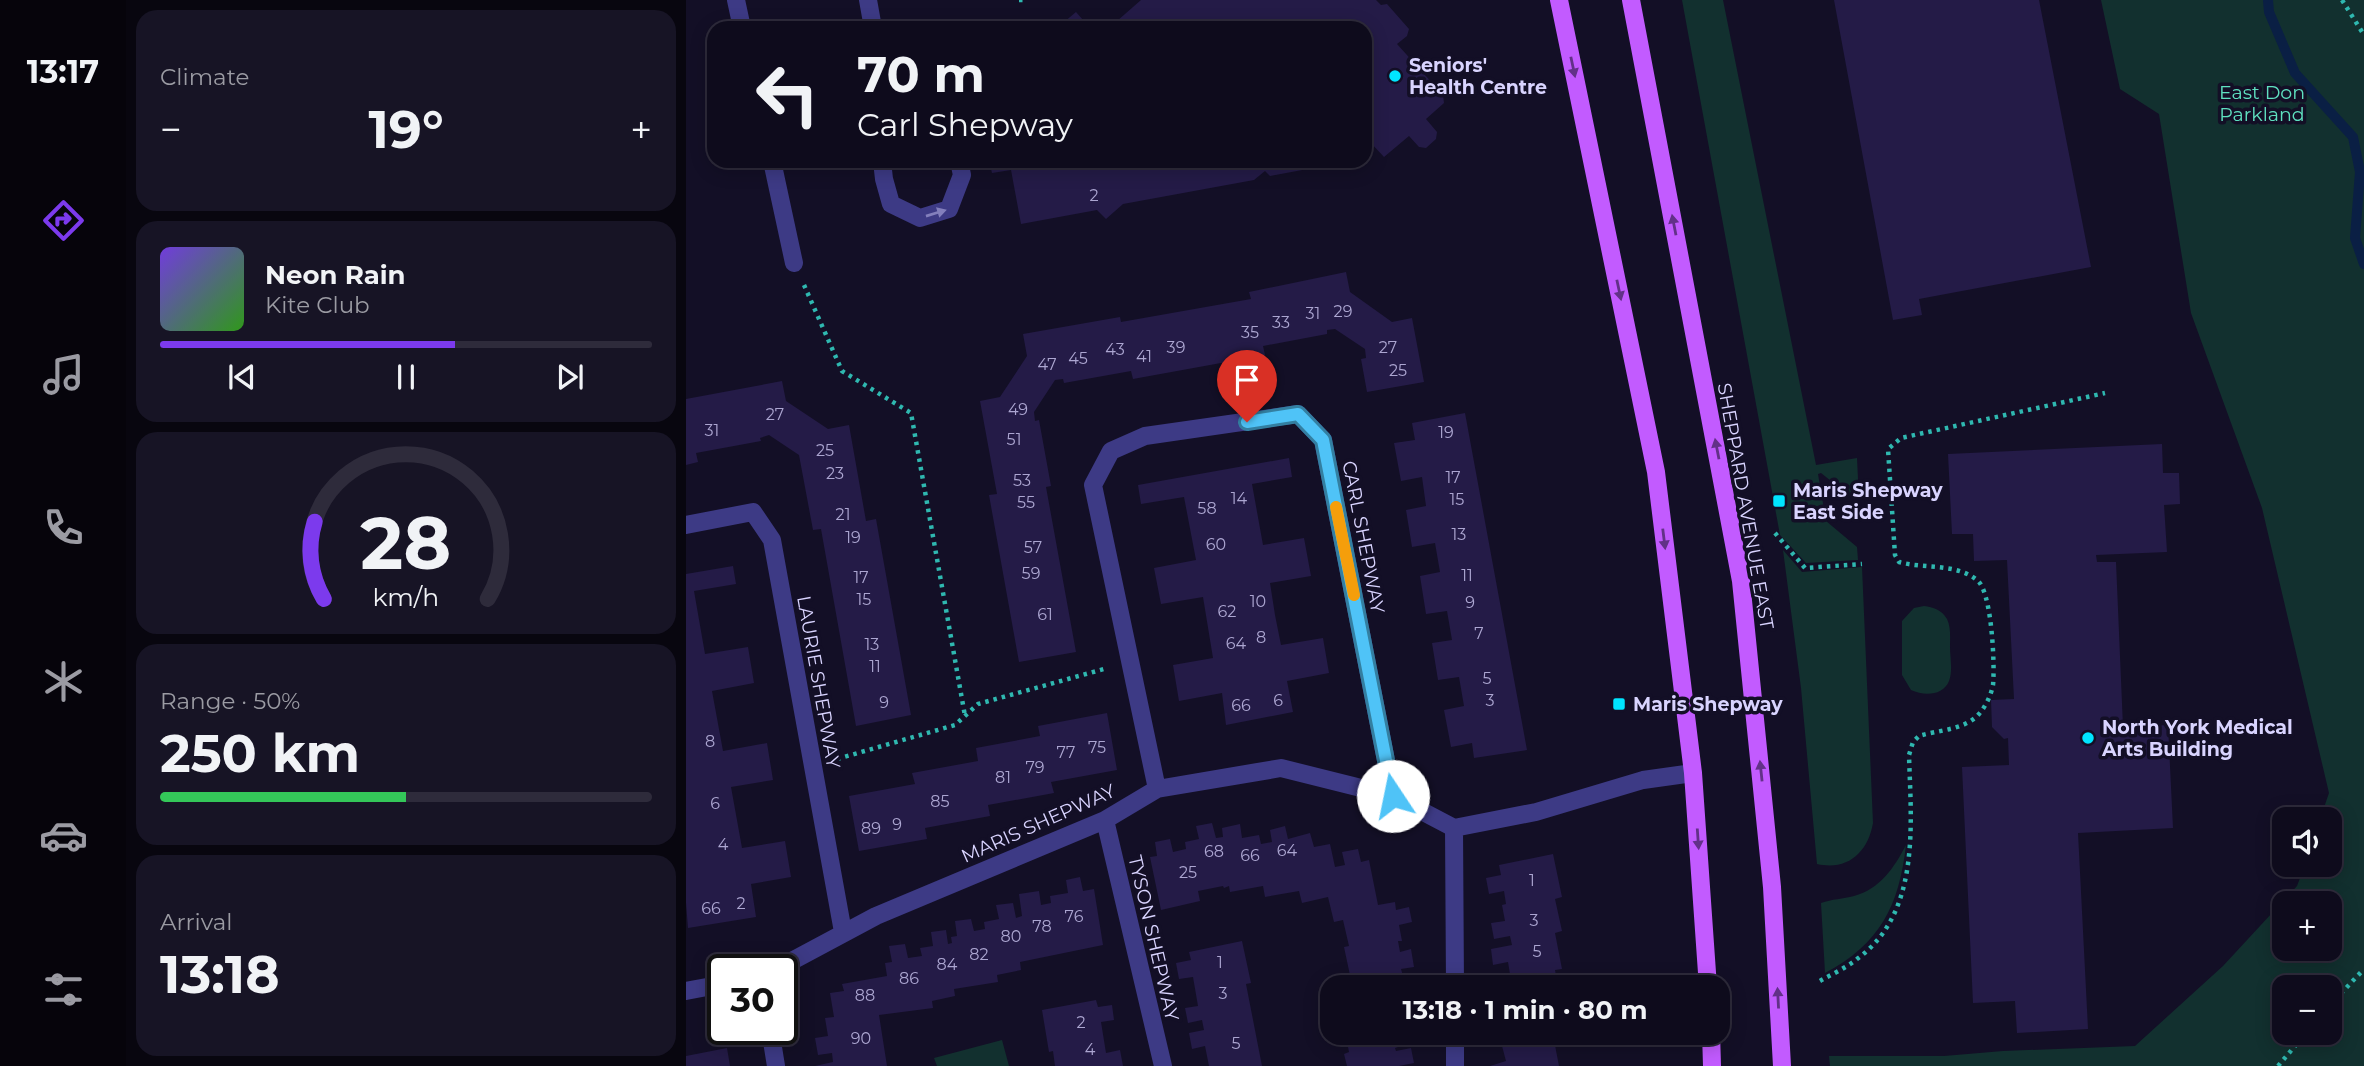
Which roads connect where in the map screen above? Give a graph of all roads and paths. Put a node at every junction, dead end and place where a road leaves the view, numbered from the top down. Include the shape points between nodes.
1 (736, 0) edge
2 (868, 0) edge
3 (1559, 0) edge
4 (1631, 0) edge
5 (2342, 0) edge
6 (740, 21) edge
7 (872, 21) edge
8 (2364, 34) edge
9 (774, 168) edge
10 (883, 168) edge
11 (960, 168) edge
12 (794, 263) joint
13 (2105, 393) dead end
14 (686, 525) edge
15 (1775, 533) dead end
16 (1862, 564) dead end
17 (1130, 662) junction
18 (965, 716) junction
19 (813, 766) junction
20 (1693, 773) junction
21 (1157, 789) junction
22 (1393, 796) junction
23 (1105, 820) junction
24 (1454, 828) junction
25 (843, 932) junction
26 (798, 957) edge
27 (2364, 969) edge
28 (1455, 975) edge
29 (1707, 975) edge
30 (1820, 982) dead end
31 (707, 987) edge
32 (686, 991) edge
33 (2342, 992) edge
34 (772, 1045) edge
35 (1455, 1045) edge
36 (1711, 1045) edge
37 (2296, 1045) edge
38 (776, 1066) edge
39 (1163, 1066) edge
40 (1455, 1066) edge
41 (1712, 1066) edge
42 (1782, 1066) edge
43 (2278, 1066) edge

1 - 6 street
2 - 7 street
3 -> 20 main road via 1656,472
42 -> 4 main road, SHEPPARD AVENUE EAST via 1772,887 1741,581
5 - 8 path
9 - 12 street
10 -> 11 street via 891,204 920,218 949,209
12 - 18 path via 842,371 911,413
13 - 30 path via 1901,438 1888,449 1895,555 1899,562 1910,565 1964,573 1984,587 1993,684 1979,714 1969,722 1913,742 1909,755 1911,842 1902,892 1876,940 1858,958
14 - 19 street, LAURIE SHEPWAY via 753,512 772,540
15 - 16 path via 1805,568
17 - 18 path via 978,704
17 - 21 street, CARL SHEPWAY
17 - 22 street, CARL SHEPWAY via 1093,485 1111,451 1145,436 1298,414 1323,440
18 - 19 path via 955,725
19 - 25 street, LAURIE SHEPWAY
20 - 24 street via 1643,780 1536,812
20 -> 29 main road
21 - 22 street, MARIS SHEPWAY via 1281,768
21 - 23 street, MARIS SHEPWAY
22 - 24 street, MARIS SHEPWAY
23 - 25 street, MARIS SHEPWAY
23 - 39 street, TYSON SHEPWAY
24 - 28 street
25 - 26 street, MARIS SHEPWAY
27 - 33 path
31 - 32 street
34 - 38 street
35 - 40 street
36 - 41 main road
37 - 43 path

